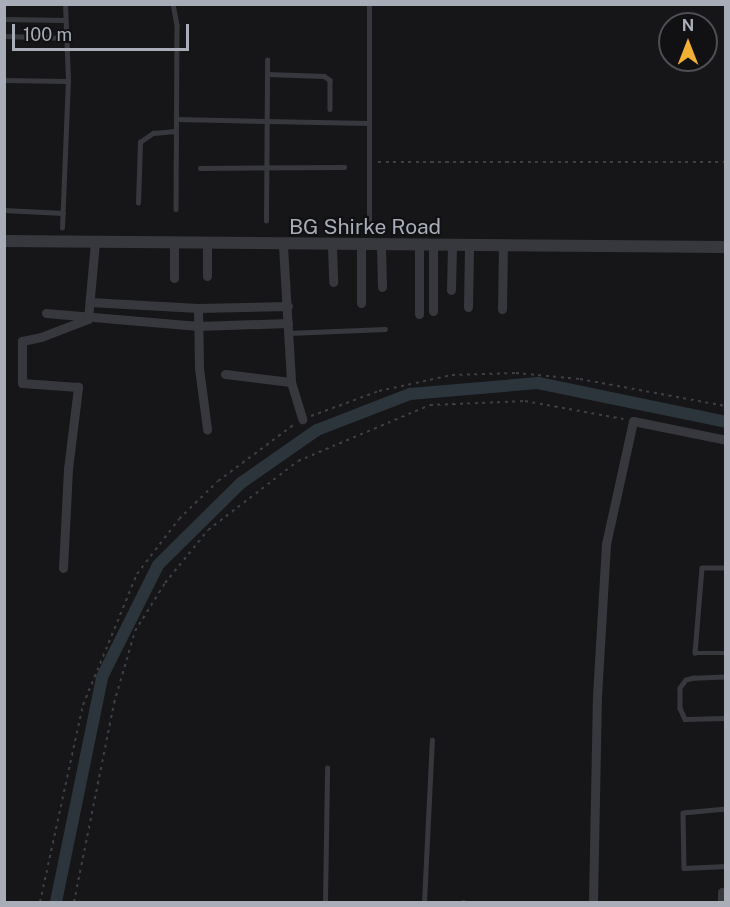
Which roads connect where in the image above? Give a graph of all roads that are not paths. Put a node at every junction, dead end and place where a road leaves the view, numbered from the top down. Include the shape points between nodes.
1 (65, 4) edge
2 (173, 4) edge
3 (369, 4) edge
4 (4, 19) edge
5 (64, 20) junction
6 (4, 36) edge
7 (66, 38) junction
8 (267, 60) dead end
9 (267, 74) junction
10 (4, 80) edge
11 (68, 81) junction
12 (330, 109) dead end
13 (176, 119) junction
14 (267, 121) junction
15 (369, 123) junction
16 (175, 131) junction
17 (344, 167) dead end
18 (200, 168) dead end
19 (267, 168) junction
20 (138, 203) dead end
21 (176, 209) dead end
22 (4, 210) edge
23 (63, 213) junction
24 (266, 220) dead end
25 (62, 228) dead end
26 (369, 230) dead end
27 (4, 241) edge
28 (95, 242) junction
29 (174, 243) junction
30 (207, 244) junction
31 (283, 246) junction
32 (332, 246) junction
33 (361, 246) junction
34 (381, 246) junction
35 (419, 247) junction
36 (434, 247) junction
37 (452, 247) junction
38 (469, 247) junction
39 (503, 247) junction
40 (726, 247) edge
41 (207, 276) dead end
42 (174, 278) dead end
43 (333, 282) dead end
44 (382, 286) dead end
45 (451, 290) dead end
46 (90, 302) junction
47 (361, 303) dead end
48 (288, 306) junction
49 (468, 307) dead end
50 (198, 308) junction
51 (502, 309) dead end
52 (433, 311) dead end
53 (46, 313) dead end
54 (419, 314) dead end
55 (88, 319) junction
56 (198, 326) junction
57 (288, 328) junction
58 (385, 330) dead end
59 (225, 374) dead end
60 (291, 382) junction
61 (302, 419) road end
62 (207, 429) dead end
63 (726, 440) edge
64 (63, 568) dead end
65 (726, 568) edge
66 (726, 653) edge
67 (726, 677) edge
68 (726, 718) edge
69 (432, 740) dead end
70 (327, 768) dead end
71 (726, 809) edge
72 (726, 866) edge
73 (722, 892) dead end
74 (325, 903) edge
75 (424, 903) edge
76 (593, 903) edge
77 (722, 903) edge

1 - 5 lane
2 - 13 lane via 177,25
3 - 15 lane
4 - 5 lane
5 - 7 lane
6 - 7 lane
7 - 11 lane
8 - 9 lane
9 - 12 lane via 324,76 330,80
9 - 14 lane
10 - 11 lane
11 - 23 lane
13 - 14 lane
13 - 16 lane
14 - 15 lane
14 - 19 lane
15 - 26 lane
16 - 20 lane via 153,134 140,142
16 - 21 lane
17 - 19 lane
18 - 19 lane
19 - 24 lane
22 - 23 lane
23 - 25 lane
27 - 28 street, BG Shirke Road
28 - 29 street, BG Shirke Road
28 - 46 street
29 - 30 street, BG Shirke Road
29 - 42 street
30 - 31 street, BG Shirke Road
30 - 41 street
31 - 32 street, BG Shirke Road
31 - 48 street
32 - 33 street, BG Shirke Road
32 - 43 street
33 - 34 street, BG Shirke Road
33 - 47 street
34 - 35 street, BG Shirke Road
34 - 44 street
35 - 36 street, BG Shirke Road
35 - 54 street
36 - 37 street, BG Shirke Road
36 - 52 street
37 - 38 street, BG Shirke Road
37 - 45 street
38 - 39 street, BG Shirke Road
38 - 49 street
39 - 40 street, BG Shirke Road
39 - 51 street
46 - 50 street
46 - 55 street
48 - 50 street
48 - 57 street
50 - 56 street
53 - 55 street
55 - 56 street
55 - 64 street via 22,341 22,383 78,387 68,469
56 - 57 street
56 - 62 street
57 - 58 lane
57 - 60 street
59 - 60 street
60 - 61 street
63 - 76 street via 633,421 606,544 597,696
65 - 66 lane via 702,568 695,653
67 - 68 lane via 694,678 686,680 680,688 680,708 685,719
69 - 75 lane
70 - 74 lane
71 - 72 lane via 683,813 684,868
73 - 77 street

